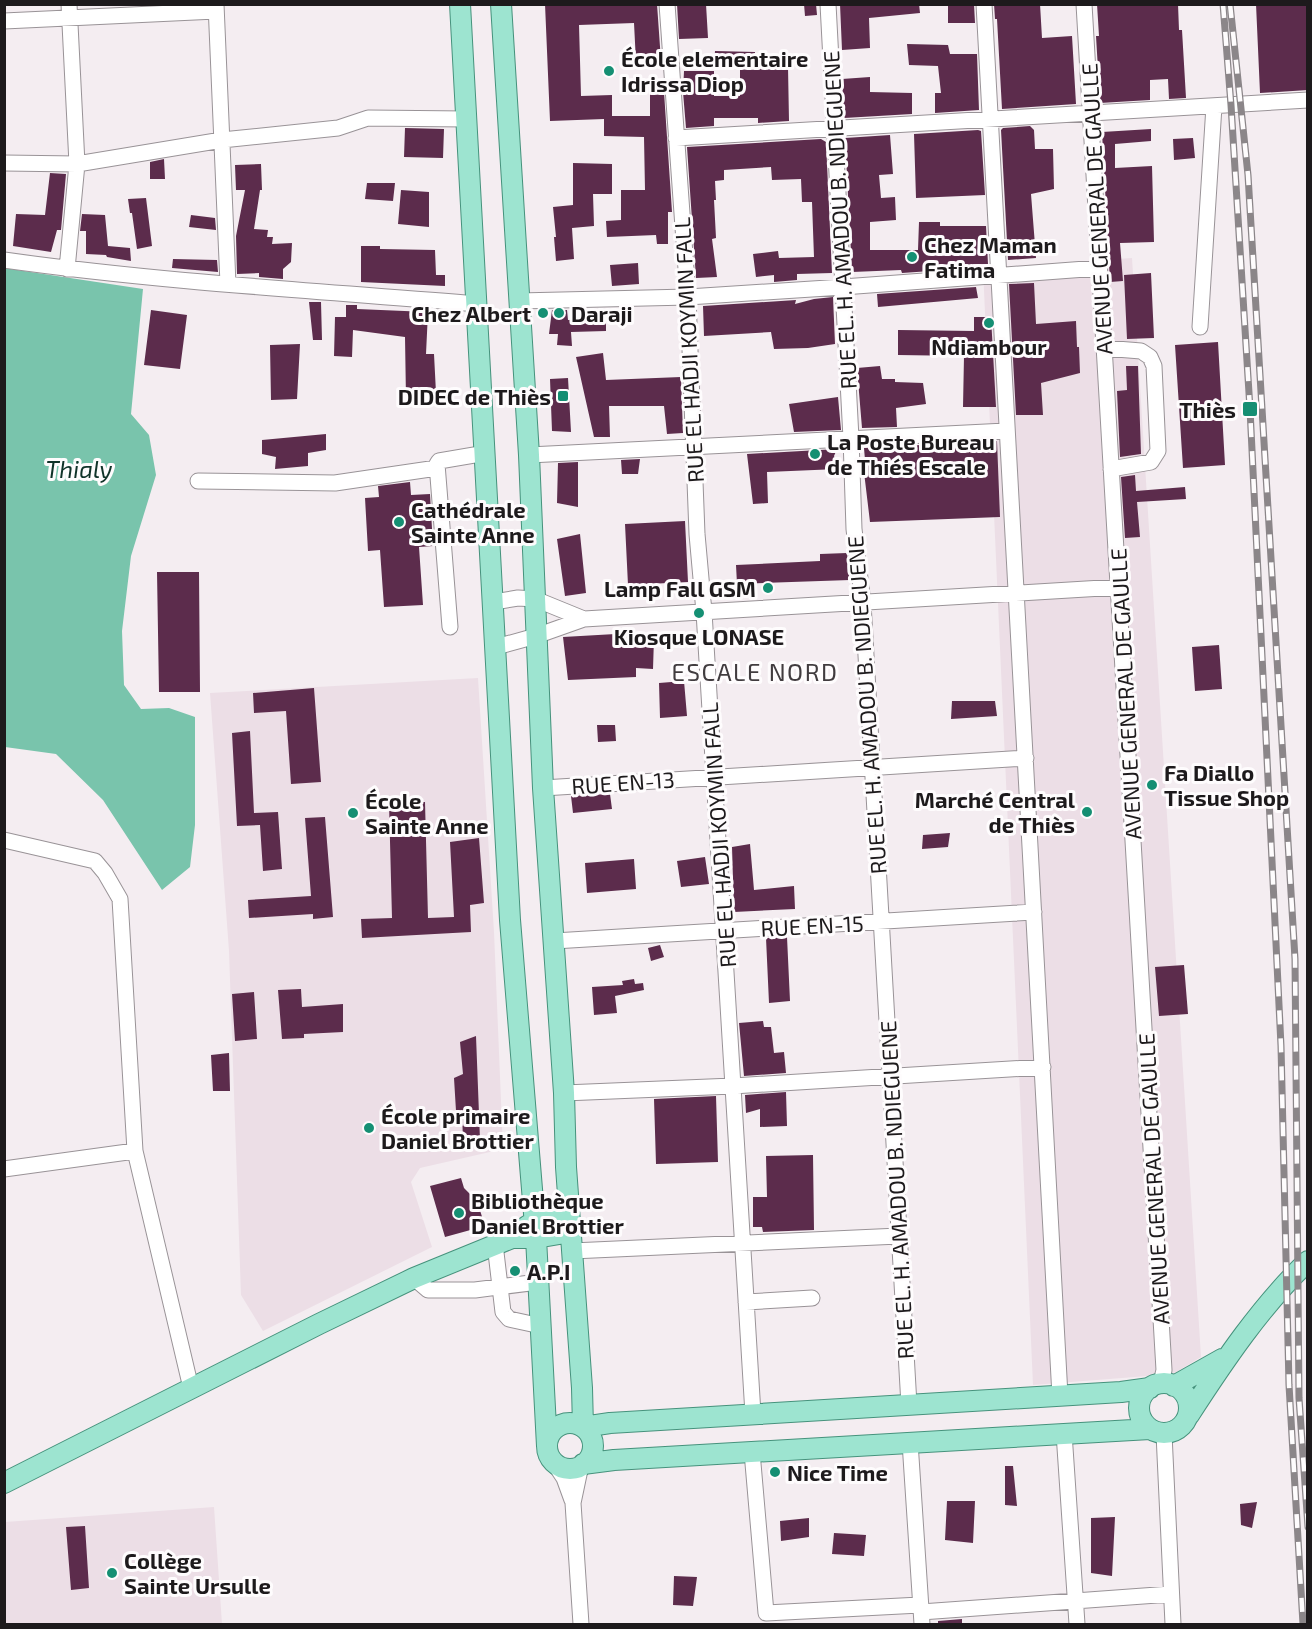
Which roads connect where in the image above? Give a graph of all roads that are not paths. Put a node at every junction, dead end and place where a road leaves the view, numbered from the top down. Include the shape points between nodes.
1 (460, 4) edge
2 (501, 4) edge
3 (667, 4) edge
4 (828, 4) edge
5 (984, 4) edge
6 (1084, 4) edge
7 (216, 8) edge
8 (69, 11) edge
9 (4, 21) edge
10 (1308, 100) edge
11 (1214, 106) junction
12 (1091, 113) junction
13 (466, 118) junction
14 (990, 119) junction
15 (834, 128) junction
16 (676, 138) junction
17 (222, 140) junction
18 (4, 163) edge
19 (77, 164) junction
20 (4, 260) edge
21 (1099, 268) junction
22 (67, 269) junction
23 (999, 275) junction
24 (228, 284) junction
25 (843, 287) junction
26 (688, 297) junction
27 (519, 302) junction
28 (478, 304) junction
29 (1200, 327) dead end
30 (1104, 348) junction
31 (1006, 431) junction
32 (851, 438) junction
33 (693, 447) junction
34 (486, 453) junction
35 (529, 455) junction
36 (437, 468) junction
37 (1112, 470) junction
38 (198, 481) dead end
39 (1119, 587) junction
40 (1017, 595) junction
41 (535, 599) junction
42 (494, 602) junction
43 (863, 603) junction
44 (704, 612) junction
45 (584, 619) junction
46 (450, 627) dead end
47 (536, 636) junction
48 (496, 647) junction
49 (1026, 758) junction
50 (872, 767) junction
51 (714, 777) junction
52 (543, 788) junction
53 (4, 840) edge
54 (1034, 912) junction
55 (881, 921) junction
56 (724, 930) junction
57 (554, 941) junction
58 (1043, 1067) junction
59 (890, 1076) junction
60 (733, 1086) junction
61 (564, 1093) junction
62 (135, 1151) junction
63 (4, 1169) edge
64 (569, 1212) junction
65 (534, 1230) junction
66 (899, 1236) junction
67 (503, 1241) junction
68 (572, 1241) junction
69 (743, 1243) junction
70 (1308, 1262) edge
71 (414, 1278) junction
72 (538, 1282) junction
73 (500, 1288) junction
74 (812, 1298) dead end
75 (747, 1302) junction
76 (541, 1326) junction
77 (1229, 1354) junction
78 (1162, 1386) junction
79 (192, 1388) junction
80 (1060, 1396) junction
81 (909, 1405) junction
82 (753, 1414) junction
83 (1188, 1415) junction
84 (583, 1427) junction
85 (1157, 1431) junction
86 (1064, 1433) junction
87 (910, 1442) junction
88 (752, 1452) junction
89 (551, 1454) junction
90 (582, 1465) junction
91 (4, 1483) edge
92 (573, 1503) junction
93 (1172, 1594) junction
94 (1076, 1602) junction
95 (921, 1614) edge
96 (580, 1624) edge
97 (1077, 1624) edge
98 (1173, 1624) edge

1 - 13 main road
2 - 27 main road
3 - 16 street, RUE EL HADJI KOYMIN FALL
4 - 15 street, RUE EL. H. AMADOU B. NDIEGUENE
5 - 14 street
6 - 12 street, AVENUE GENERAL DE GAULLE
7 - 8 street
7 - 17 street
8 - 9 street
8 - 19 street
10 - 11 street
11 - 12 street
11 - 29 street
12 - 14 street
12 - 21 street, AVENUE GENERAL DE GAULLE
13 - 17 street via 368,118 338,129
13 - 28 main road
14 - 15 street
14 - 23 street
15 - 16 street
15 - 25 street, RUE EL. H. AMADOU B. NDIEGUENE
16 - 26 street, RUE EL HADJI KOYMIN FALL
17 - 19 street
17 - 24 street
18 - 19 street
19 - 22 street
20 - 22 street
21 - 23 street
21 - 30 street, AVENUE GENERAL DE GAULLE
22 - 24 street
23 - 25 street
23 - 31 street
24 - 28 street
25 - 26 street
25 - 32 street, RUE EL. H. AMADOU B. NDIEGUENE
26 - 27 street
26 - 33 street, RUE EL HADJI KOYMIN FALL
27 - 35 main road
28 - 34 main road
30 - 37 street, AVENUE GENERAL DE GAULLE
30 - 37 street via 1141,351 1154,366 1158,451 1151,462
31 - 32 street
31 - 40 street
32 - 33 street
32 - 43 street, RUE EL. H. AMADOU B. NDIEGUENE via 854,529
33 - 35 street
33 - 44 street, RUE EL HADJI KOYMIN FALL
34 - 36 street via 439,461
34 - 42 main road
35 - 41 main road
36 - 38 street via 335,483
36 - 46 street
37 - 39 street, AVENUE GENERAL DE GAULLE
39 - 40 street
39 - 78 street, AVENUE GENERAL DE GAULLE via 1164,1358
40 - 43 street
40 - 49 street
41 - 42 street
41 - 45 street
41 - 47 main road
42 - 48 main road
43 - 44 street
43 - 50 street, RUE EL. H. AMADOU B. NDIEGUENE
44 - 45 street
44 - 51 street, RUE EL HADJI KOYMIN FALL
45 - 47 street
47 - 48 street
47 - 52 main road
48 - 65 main road via 510,920
49 - 50 street, RUE EN-13
49 - 54 street
50 - 51 street, RUE EN-13
50 - 55 street, RUE EL. H. AMADOU B. NDIEGUENE
51 - 52 street, RUE EN-13
51 - 56 street, RUE EL HADJI KOYMIN FALL
52 - 57 main road
53 - 62 street via 95,861 120,900
54 - 55 street, RUE EN-15
54 - 58 street
55 - 56 street, RUE EN-15
55 - 59 street, RUE EL. H. AMADOU B. NDIEGUENE
56 - 57 street, RUE EN-15
56 - 60 street, RUE EL HADJI KOYMIN FALL
57 - 61 main road
58 - 59 street
58 - 80 street
59 - 60 street
59 - 66 street, RUE EL. H. AMADOU B. NDIEGUENE
60 - 61 street
60 - 69 street, RUE EL HADJI KOYMIN FALL
61 - 64 main road
62 - 63 street
62 - 79 street
64 - 65 main road via 549,1215
64 - 68 main road
65 - 67 main road
65 - 68 main road
65 - 72 main road
66 - 69 street
66 - 81 street, RUE EL. H. AMADOU B. NDIEGUENE
67 - 71 main road
67 - 73 street
68 - 69 street
68 - 84 main road
69 - 75 street, RUE EL HADJI KOYMIN FALL
70 - 77 main road via 1287,1280
71 - 73 street via 428,1290
71 - 79 main road
72 - 73 street
72 - 76 main road
73 - 76 street via 505,1317
74 - 75 street
75 - 82 street, RUE EL HADJI KOYMIN FALL
76 - 89 main road
77 - 78 main road
77 - 83 main road
78 - 80 main road
78 - 83 main road via 1180,1389 1188,1401
78 - 85 main road via 1141,1401 1139,1408 1141,1416
79 - 91 main road
80 - 81 main road
81 - 82 main road
82 - 84 main road
83 - 85 main road via 1179,1428
84 - 89 main road via 570,1423 556,1427 551,1433
84 - 90 main road via 588,1432 592,1453
85 - 86 main road
85 - 93 street
86 - 87 main road
86 - 94 street
87 - 88 main road
87 - 95 street
88 - 90 main road
88 - 95 street via 766,1613
89 - 90 main road via 566,1468
89 - 92 street
90 - 92 street
92 - 96 street
93 - 94 street
93 - 98 street
94 - 95 street
94 - 97 street

